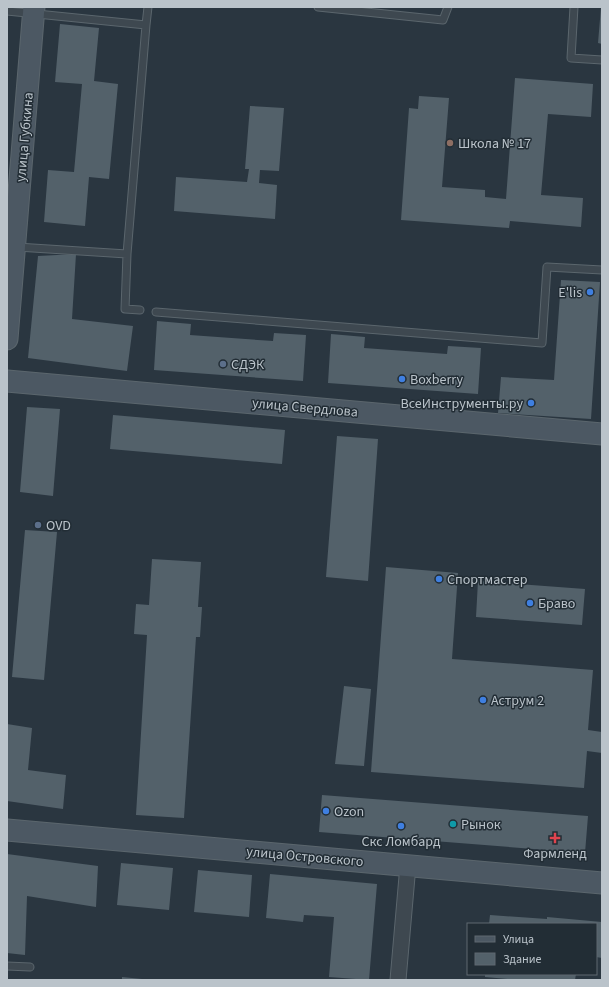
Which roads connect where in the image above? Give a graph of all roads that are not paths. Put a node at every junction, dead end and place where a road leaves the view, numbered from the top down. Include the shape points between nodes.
1 (148, 7) edge
2 (318, 7) edge
3 (448, 7) edge
4 (574, 7) edge
5 (7, 11) edge
6 (34, 11) edge
7 (146, 25) junction
8 (602, 60) edge
9 (11, 246) edge
10 (127, 254) junction
11 (602, 270) edge
12 (140, 310) dead end
13 (156, 312) dead end
14 (7, 339) edge
15 (7, 381) edge
16 (602, 434) edge
17 (7, 830) edge
18 (408, 865) junction
19 (602, 883) edge
20 (7, 966) edge
21 (30, 967) dead end
22 (398, 980) edge

1 - 7 lane
2 - 3 lane via 443,20
4 - 8 lane via 571,58
5 - 6 lane
6 - 7 lane
6 - 9 street, улица Губкина
7 - 10 lane
9 - 10 lane
9 - 14 street, улица Губкина
10 - 12 lane via 125,309
11 - 13 lane via 547,267 542,343
15 - 16 street, улица Свердлова
17 - 18 street, улица Островского
18 - 19 street, улица Островского
18 - 22 street
20 - 21 lane

